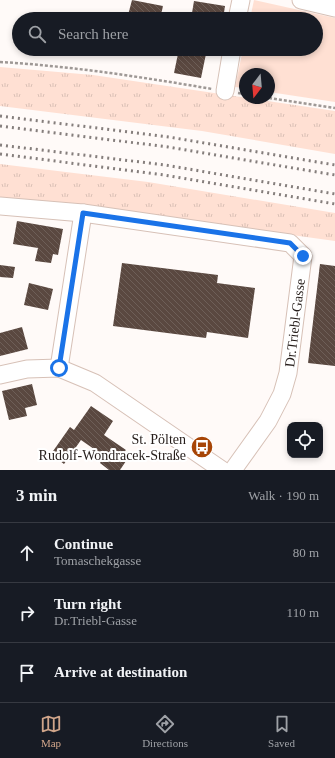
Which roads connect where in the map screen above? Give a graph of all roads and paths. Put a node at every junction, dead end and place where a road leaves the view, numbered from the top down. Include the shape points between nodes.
1 (241, 0) edge
2 (300, 0) edge
3 (335, 8) edge
4 (238, 12) edge
5 (231, 56) edge
6 (0, 62) edge
7 (225, 91) junction
8 (239, 93) edge
9 (275, 99) edge
10 (335, 108) edge
11 (0, 206) edge
12 (83, 213) junction
13 (59, 368) junction
14 (0, 375) edge
15 (222, 470) edge
16 (233, 470) edge

1 - 4 street
2 - 3 street
5 - 7 street
6 - 7 path via 151,78
7 - 8 path
9 - 10 path
11 - 12 street, Dr.Triebl-Gasse
12 - 13 street
12 - 16 street, Dr.Triebl-Gasse via 290,243 303,256 288,373 282,394 268,421
13 - 14 street via 28,368
13 - 15 street via 95,383

